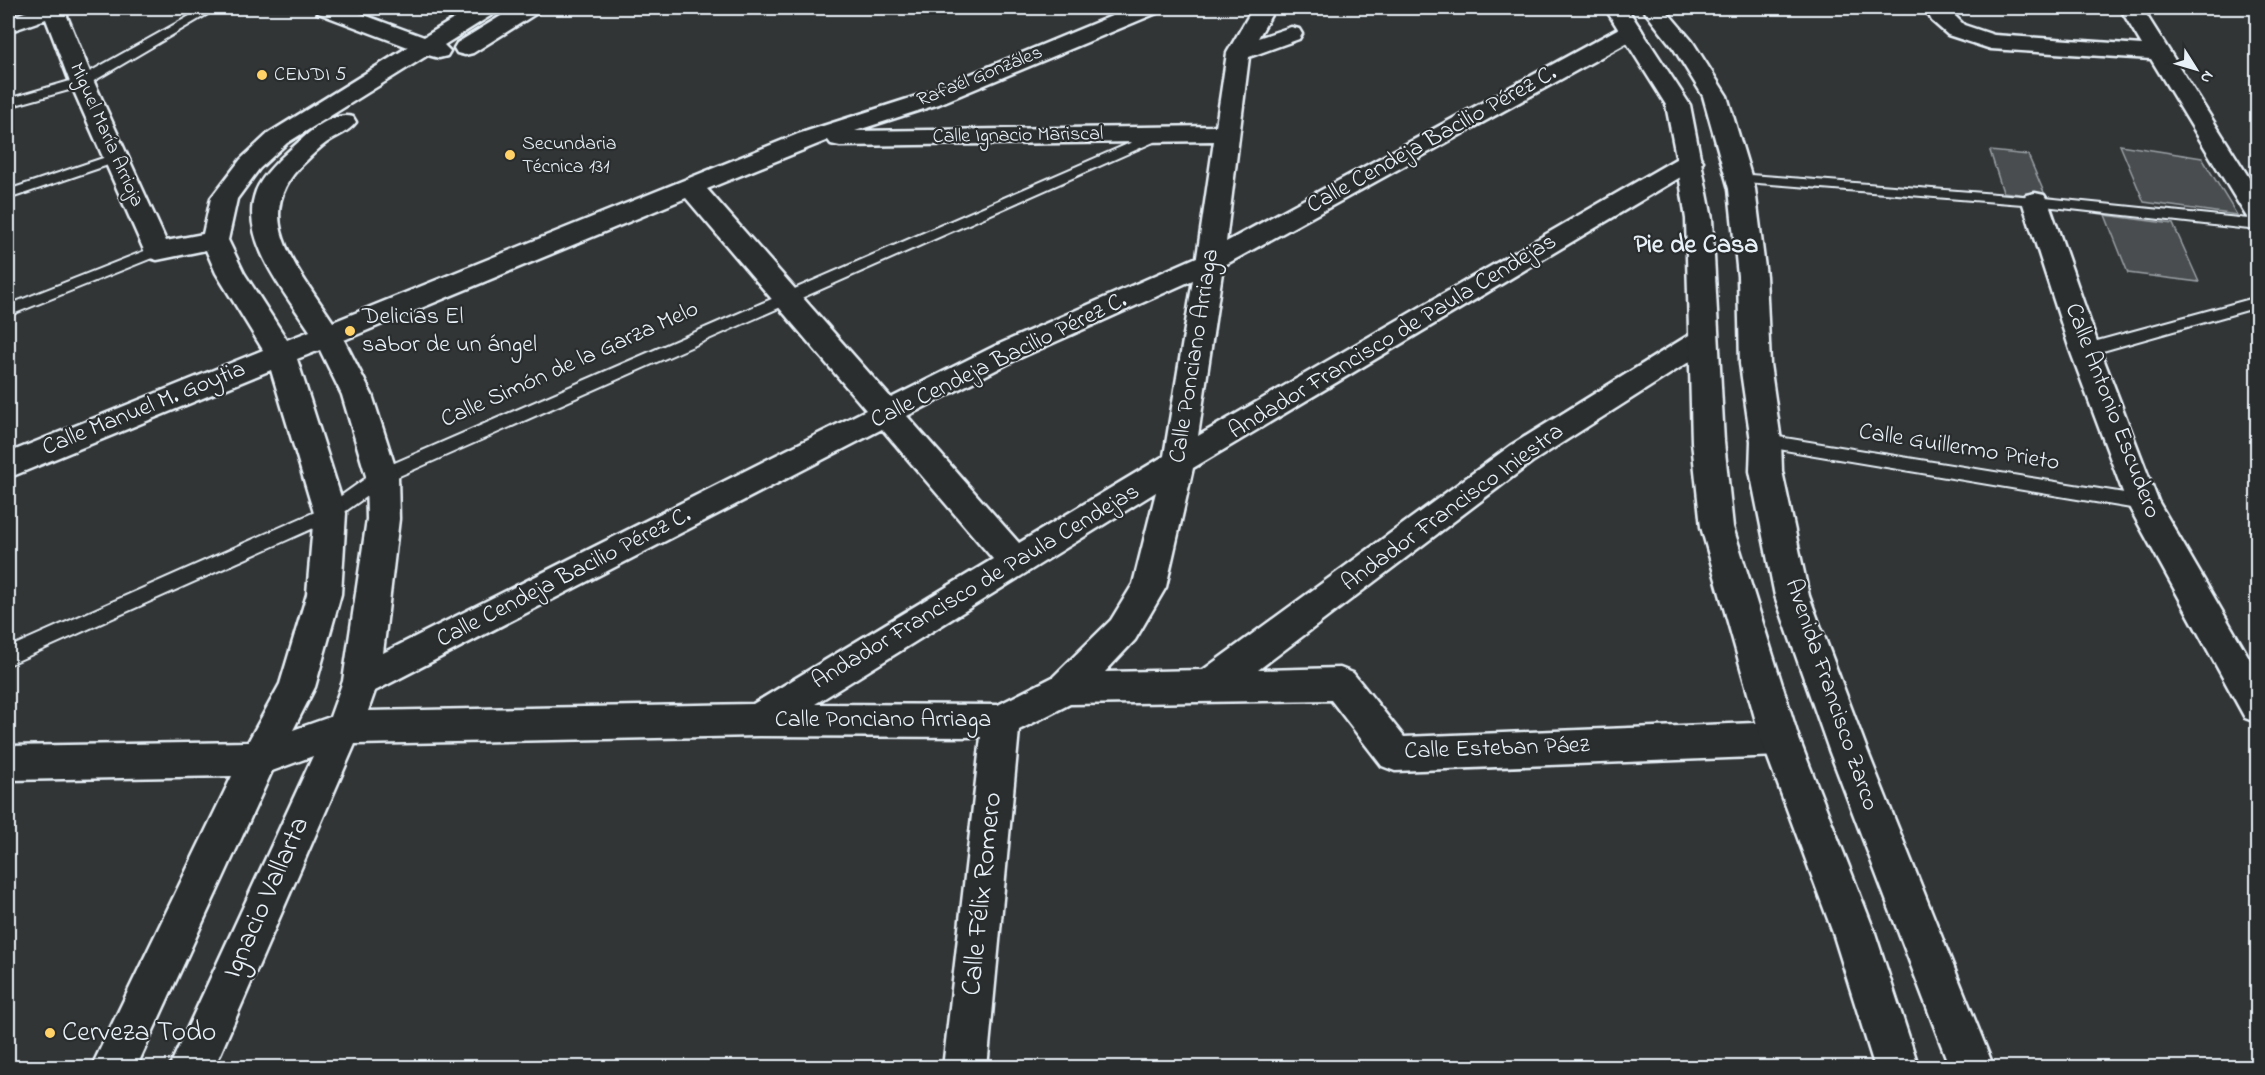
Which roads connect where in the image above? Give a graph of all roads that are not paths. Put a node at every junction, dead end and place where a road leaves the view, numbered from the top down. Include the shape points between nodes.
1 (212, 8) edge
2 (326, 8) edge
3 (487, 8) edge
4 (529, 8) edge
5 (1149, 8) edge
6 (1264, 8) edge
7 (1936, 8) edge
8 (2132, 8) edge
9 (1633, 15) edge
10 (8, 25) edge
11 (1291, 34) dead end
12 (425, 46) junction
13 (1238, 53) junction
14 (2160, 53) junction
15 (453, 56) junction
16 (82, 82) junction
17 (8, 103) edge
18 (1228, 132) junction
19 (1160, 134) junction
20 (807, 139) junction
21 (115, 158) junction
22 (1690, 161) junction
23 (1737, 178) junction
24 (690, 187) junction
25 (8, 195) edge
26 (2035, 201) junction
27 (2258, 214) edge
28 (2258, 225) edge
29 (215, 240) junction
30 (157, 250) junction
31 (1210, 262) junction
32 (787, 299) junction
33 (2258, 302) edge
34 (8, 311) edge
35 (327, 335) junction
36 (1704, 339) junction
37 (2085, 350) junction
38 (280, 353) junction
39 (887, 415) junction
40 (1766, 441) junction
41 (1179, 462) junction
42 (8, 466) edge
43 (382, 476) junction
44 (2143, 503) junction
45 (330, 513) junction
46 (1016, 563) junction
47 (8, 657) edge
48 (361, 681) junction
49 (1208, 687) junction
50 (1066, 688) junction
51 (2258, 707) edge
52 (758, 720) junction
53 (1001, 721) junction
54 (344, 729) junction
55 (1780, 739) junction
56 (259, 759) junction
57 (8, 763) edge
58 (113, 1068) edge
59 (191, 1068) edge
60 (965, 1068) edge
61 (1898, 1068) edge
62 (1972, 1068) edge

1 - 16 lane
2 - 12 street
3 - 12 street
4 - 15 street, Ignacio Vallarta
5 - 20 street, Rafaél Gonzáles via 931,99
6 - 13 street, Calle Ponciano Arriaga
7 - 14 street via 1956,30 1991,42
8 - 14 street
9 - 22 street via 1678,105
9 - 23 street, Avenida Francisco Zarco via 1684,46 1715,96
9 - 31 street, Calle Cendeja Bacilio Pérez C.
10 - 16 street, Miguel María Arrioja via 53,9
11 - 13 street
12 - 15 street
12 - 29 street via 278,138 250,164 225,198
13 - 18 street, Calle Ponciano Arriaga
14 - 27 street
15 - 35 street, Ignacio Vallarta via 316,138 289,163 269,191 264,220 277,258
16 - 17 lane
16 - 21 street, Miguel María Arrioja
18 - 19 street, Calle Ignacio Mariscal
18 - 31 street, Calle Ponciano Arriaga
19 - 20 street, Calle Ignacio Mariscal
19 - 32 lane, Calle Simón de la Garza Melo
20 - 24 street, Rafaél Gonzáles
21 - 25 lane
21 - 30 street, Miguel María Arrioja
22 - 36 street via 1699,219
22 - 41 street, Andador Francisco de Paula Cendejas
23 - 26 lane
23 - 40 street, Avenida Francisco Zarco via 1742,189 1752,276 1755,364
24 - 32 street
24 - 35 street, Calle Manuel M. Goytia
26 - 28 lane
26 - 37 street, Calle Antonio Escudero
29 - 30 street
29 - 38 street via 230,273
30 - 34 lane
31 - 39 street, Calle Cendeja Bacilio Pérez C. via 1005,353
31 - 41 street, Calle Ponciano Arriaga
32 - 39 street
32 - 43 lane, Calle Simón de la Garza Melo
33 - 37 lane
35 - 38 street, Calle Manuel M. Goytia
35 - 43 street, Ignacio Vallarta via 357,395
36 - 49 street, Andador Francisco Iniestra via 1521,454
36 - 55 street via 1708,442 1717,528
37 - 44 street, Calle Antonio Escudero
38 - 42 street, Calle Manuel M. Goytia
38 - 45 street
39 - 46 street
39 - 48 street, Calle Cendeja Bacilio Pérez C.
40 - 44 lane, Calle Guillermo Prieto
40 - 62 street, Avenida Francisco Zarco via 1766,471 1792,596
41 - 46 street, Andador Francisco de Paula Cendejas
41 - 50 street, Calle Ponciano Arriaga via 1149,588 1123,630
43 - 45 lane, Calle Simón de la Garza Melo
43 - 48 street, Ignacio Vallarta via 383,519
44 - 51 street, Calle Antonio Escudero
45 - 47 lane, Calle Simón de la Garza Melo
45 - 56 street via 324,594 297,687
46 - 52 street, Andador Francisco de Paula Cendejas
48 - 54 street, Ignacio Vallarta
49 - 50 street, Calle Esteban Páez
49 - 55 street, Calle Esteban Páez via 1340,684 1395,754
50 - 53 street, Calle Ponciano Arriaga
52 - 53 street, Calle Ponciano Arriaga
52 - 54 street, Calle Ponciano Arriaga
53 - 60 street, Calle Félix Romero
54 - 56 street, Calle Ponciano Arriaga
54 - 59 street, Ignacio Vallarta
55 - 61 street via 1854,933
56 - 57 street, Calle Ponciano Arriaga
56 - 58 street

